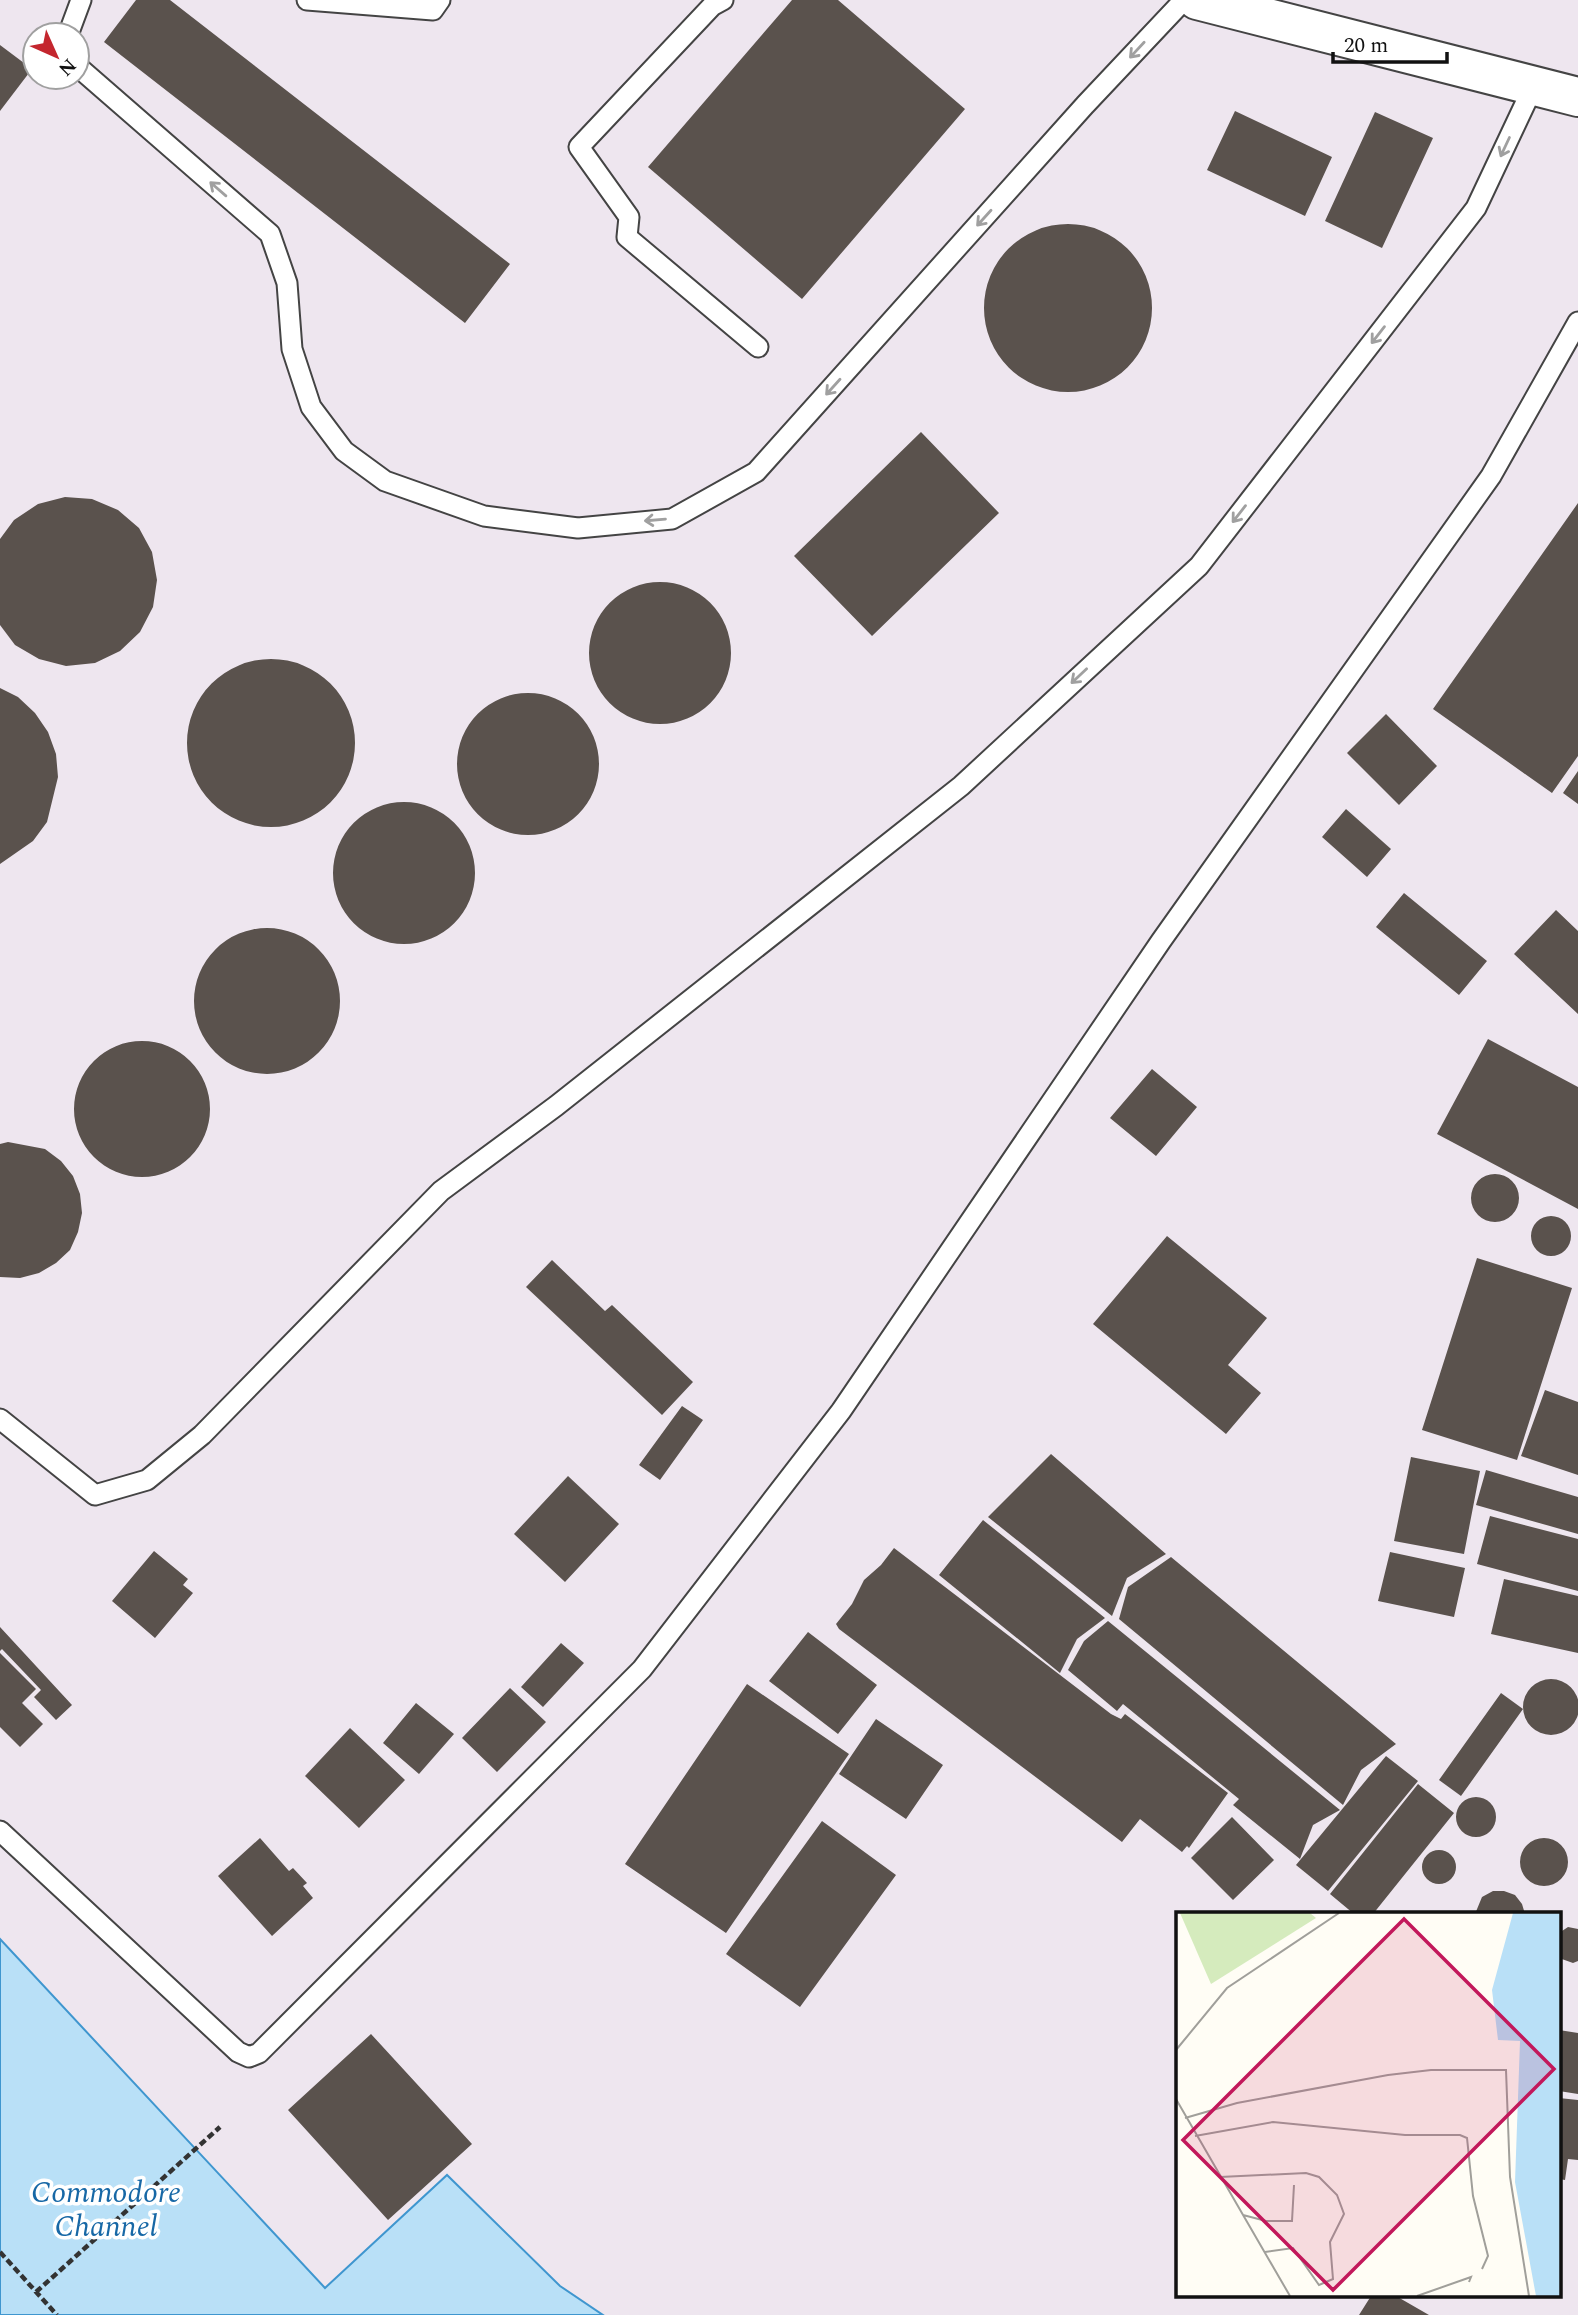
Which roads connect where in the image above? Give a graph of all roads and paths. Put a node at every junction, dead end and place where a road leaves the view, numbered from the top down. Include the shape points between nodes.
1 (81, 0) edge
2 (307, 0) edge
3 (440, 0) edge
4 (723, 0) edge
5 (1184, 0) edge
6 (1197, 0) edge
7 (73, 21) edge
8 (91, 78) edge
9 (1534, 85) junction
10 (1578, 97) edge
11 (1578, 322) edge
12 (758, 347) dead end
13 (0, 1419) edge
14 (0, 1831) edge
15 (220, 2127) dead end
16 (0, 2252) edge
17 (36, 2292) junction
18 (57, 2315) edge

1 - 7 lane
2 - 3 lane via 433,10
4 - 12 lane via 712,6 579,147 629,217 627,237
5 -> 8 lane via 757,472 671,519 578,528 484,516 385,481 344,451 311,407 292,349 286,283 270,234
6 - 9 street
9 - 10 street
9 -> 13 lane via 1476,208 1199,566 961,786 556,1106 441,1191 202,1435 147,1480 95,1495
11 - 14 lane via 1491,476 1161,941 841,1411 642,1669 260,2053 249,2057 238,2052
15 - 17 path
16 - 17 path
17 - 18 path

